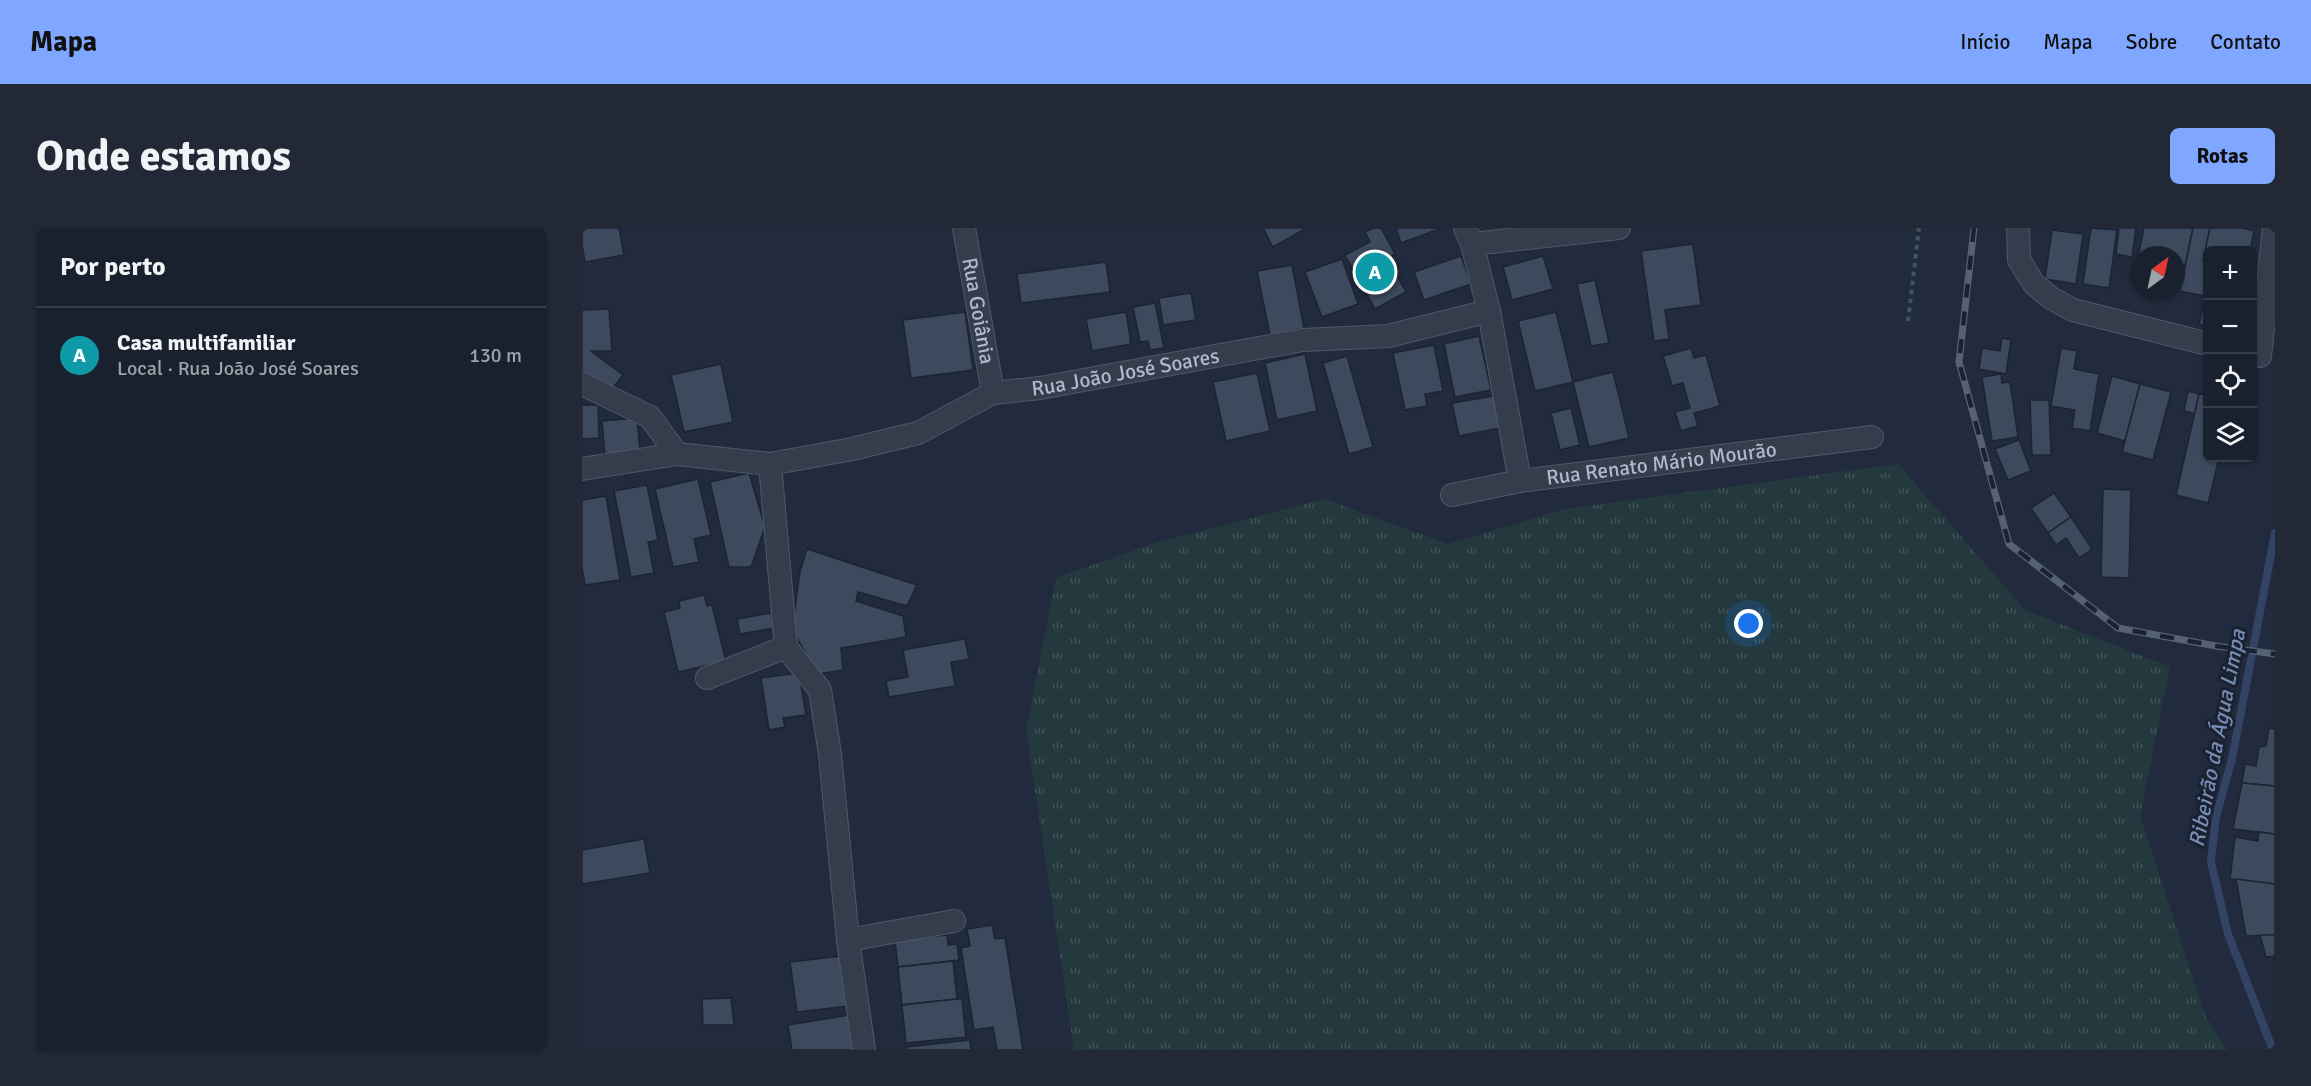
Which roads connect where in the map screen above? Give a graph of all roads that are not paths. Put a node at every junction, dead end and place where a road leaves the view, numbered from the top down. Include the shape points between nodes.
1 (964, 228) edge
2 (1619, 228) edge
3 (2018, 228) edge
4 (2274, 228) edge
5 (1469, 236) edge
6 (1489, 311) junction
7 (2203, 343) edge
8 (2263, 357) edge
9 (582, 384) edge
10 (993, 393) junction
11 (1872, 437) dead end
12 (677, 454) junction
13 (770, 464) junction
14 (582, 469) edge
15 (1520, 481) junction
16 (1452, 495) dead end
17 (786, 647) junction
18 (707, 678) dead end
19 (954, 921) dead end
20 (848, 940) junction
21 (864, 1050) edge

1 - 10 street, Rua Goiânia
2 - 5 street
3 - 7 street via 2019,260 2034,284 2051,298 2073,310
4 - 8 street
5 - 6 street
6 - 10 street, Rua João José Soares via 1388,336 1303,340
6 - 15 street
9 - 12 street via 650,417
10 - 13 street, Rua João José Soares via 918,433
11 - 15 street, Rua Renato Mário Mourão
12 - 13 street, Rua João José Soares
12 - 14 street, Rua João José Soares
13 - 17 street
15 - 16 street, Rua Renato Mário Mourão
17 - 18 street
17 - 20 street via 820,690
19 - 20 street
20 - 21 street

